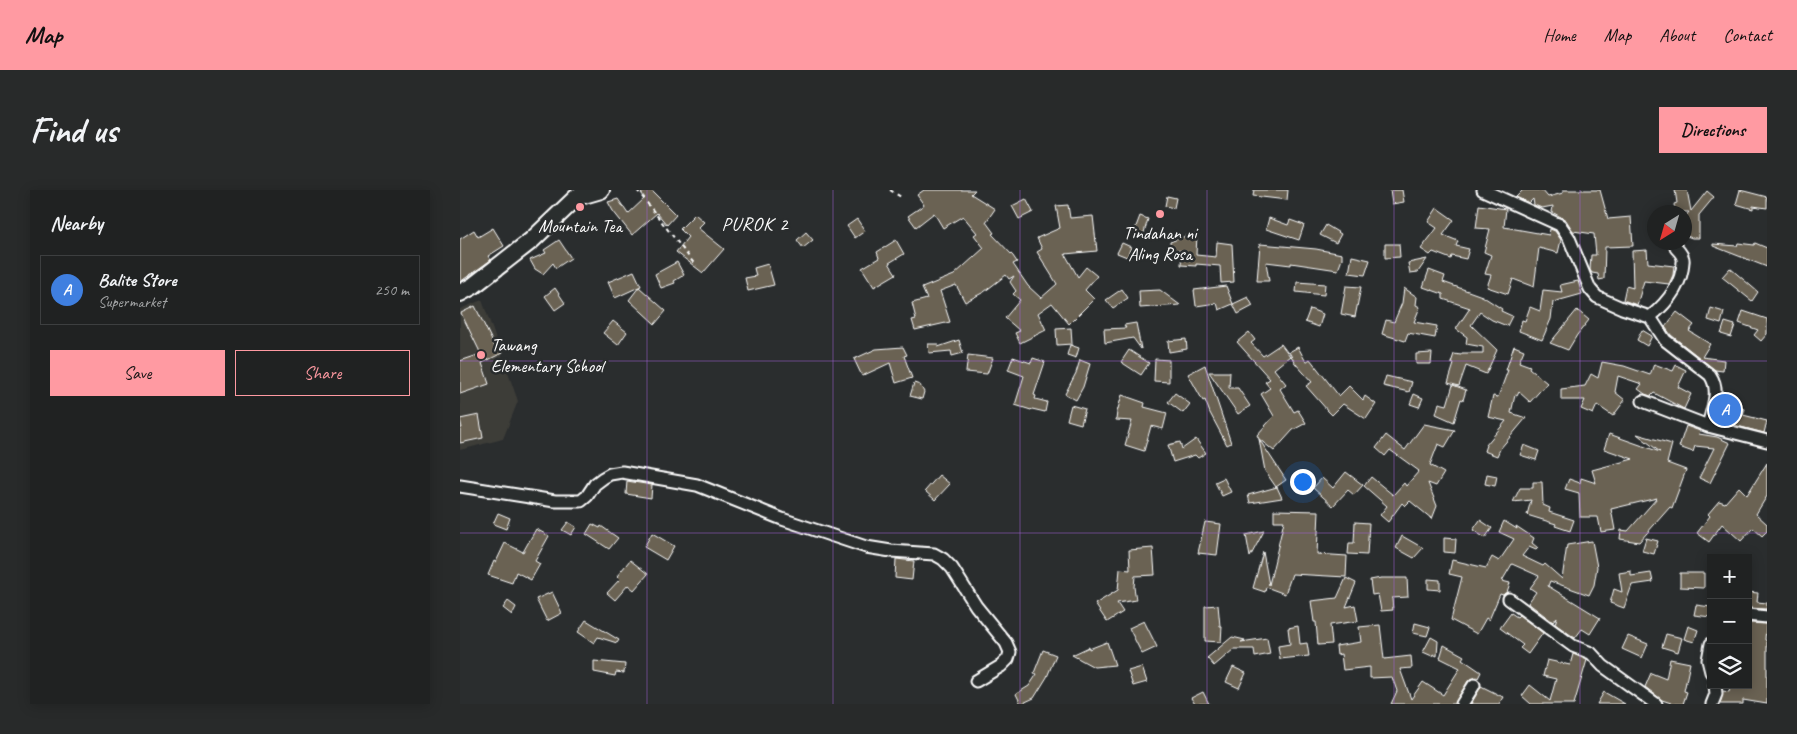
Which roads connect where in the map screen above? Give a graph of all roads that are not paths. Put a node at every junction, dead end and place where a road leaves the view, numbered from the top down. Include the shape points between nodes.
1 (601, 190) edge
2 (1482, 190) edge
3 (1678, 250) edge
4 (460, 293) edge
5 (1650, 317) junction
6 (1643, 401) dead end
7 (1708, 426) junction
8 (1767, 441) edge
9 (460, 486) edge
10 (1509, 599) dead end
11 (1752, 615) edge
12 (1767, 617) edge
13 (976, 681) dead end
14 (1474, 686) dead end
15 (1715, 689) edge
16 (1462, 704) edge
17 (1656, 704) edge
18 (1712, 704) edge

1 - 4 main road via 577,197 532,240 474,286
2 - 5 street via 1560,225 1569,238 1590,289 1597,297
3 - 5 street via 1683,262 1676,286 1667,301
5 - 7 street via 1665,340 1715,382 1717,391
6 - 7 street
7 - 8 street
9 - 13 street via 570,502 581,501 603,478 622,472 696,485 866,547 934,554 952,568 1010,652 1001,666
10 - 17 street via 1573,646 1591,653 1603,666
11 - 12 street
14 - 16 street
15 - 18 street

